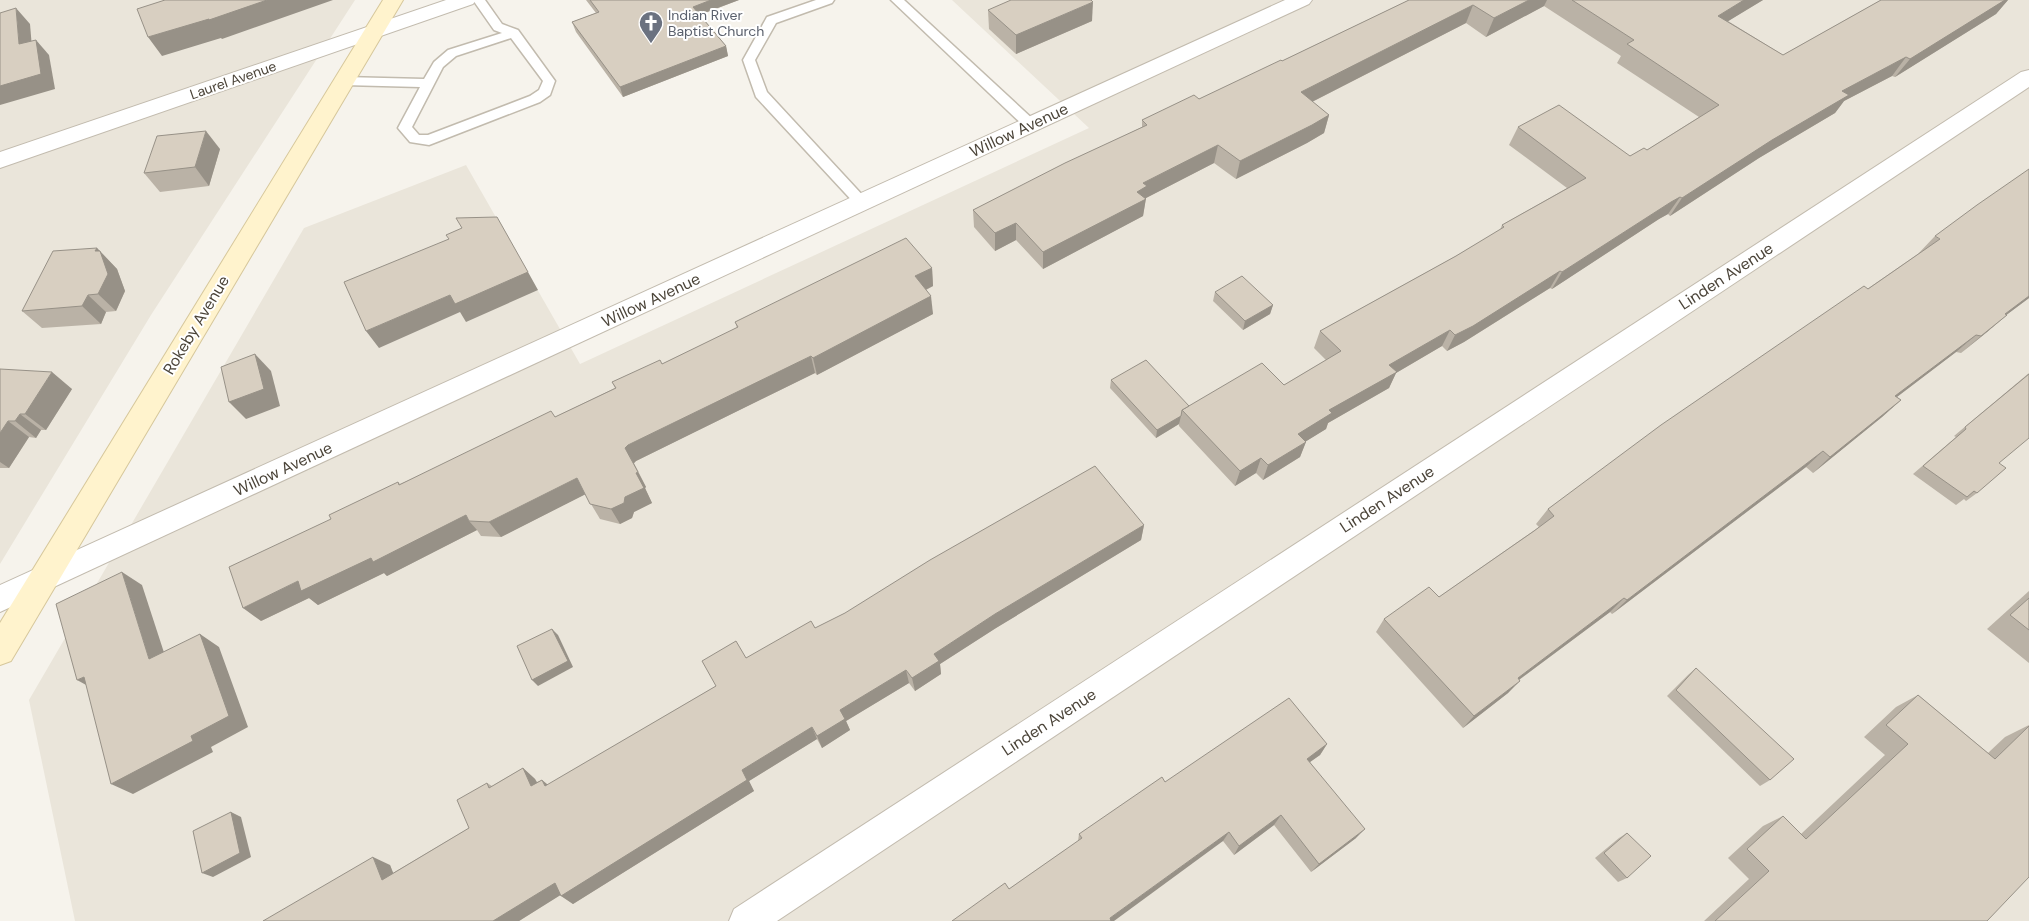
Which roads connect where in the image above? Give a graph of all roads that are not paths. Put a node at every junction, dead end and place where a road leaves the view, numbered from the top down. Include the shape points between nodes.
1 (393, 0) edge
2 (466, 0) edge
3 (479, 0) edge
4 (828, 0) edge
5 (897, 0) edge
6 (1302, 0) edge
7 (373, 33) junction
8 (514, 33) junction
9 (2029, 77) edge
10 (344, 81) junction
11 (429, 83) junction
12 (1031, 125) junction
13 (0, 160) edge
14 (862, 202) junction
15 (41, 580) junction
16 (0, 599) edge
17 (0, 651) edge
18 (746, 921) edge

1 - 7 street, Rokeby Avenue
2 - 7 street, Laurel Avenue
3 - 8 lane via 498,27
4 - 14 lane via 771,20 749,60 761,94
5 - 12 lane
6 - 12 street, Willow Avenue
7 - 10 street, Rokeby Avenue
7 - 13 street, Laurel Avenue
8 - 11 lane via 452,52 438,65
8 - 11 lane via 549,81 544,92 535,99 429,140 415,139 405,128
9 - 18 street, Linden Avenue
10 - 11 lane
10 - 15 street, Rokeby Avenue
12 - 14 street, Willow Avenue
14 - 15 street, Willow Avenue
15 - 16 street, Willow Avenue
15 - 17 street, Rokeby Avenue

